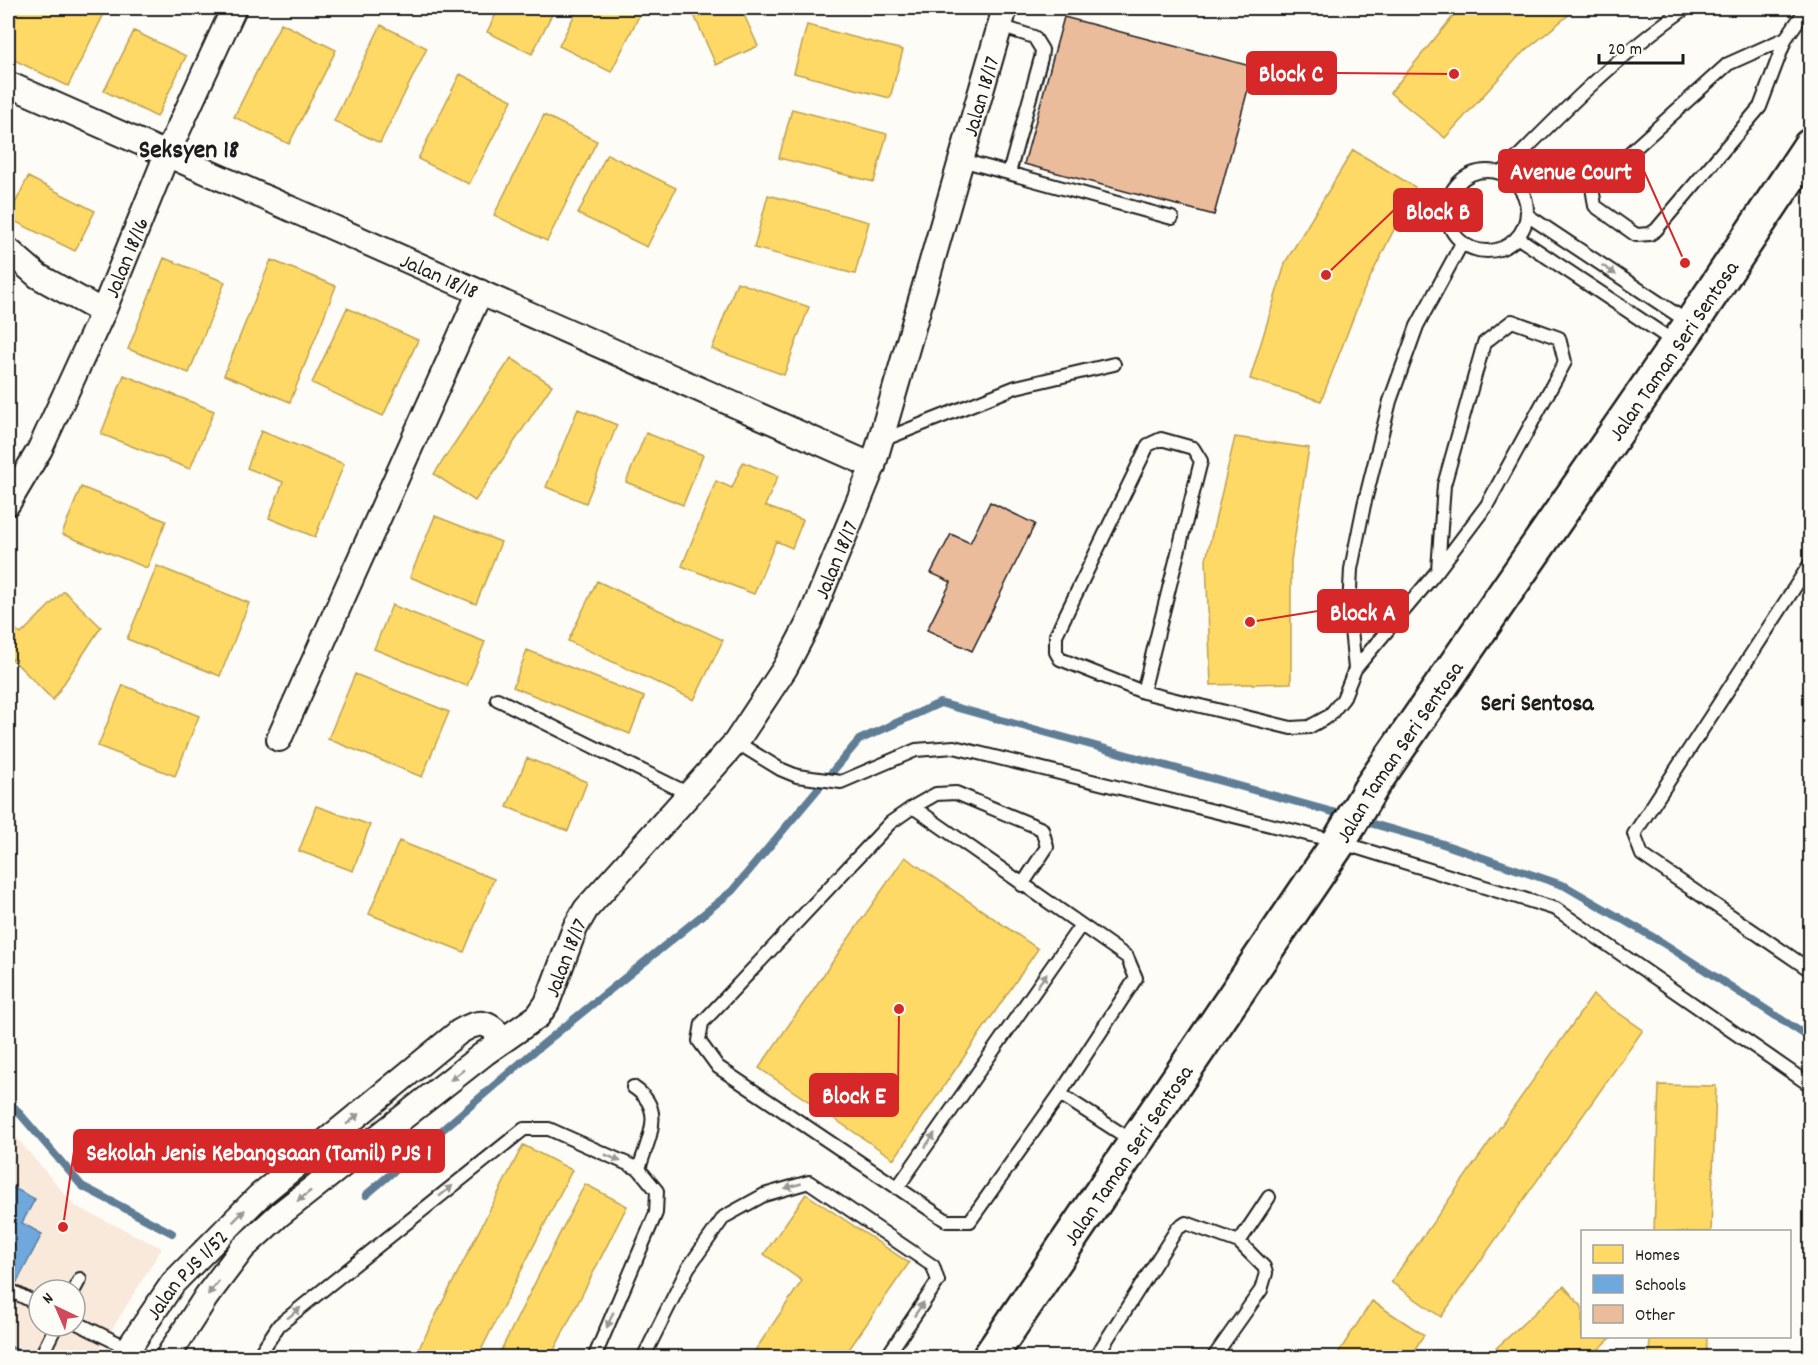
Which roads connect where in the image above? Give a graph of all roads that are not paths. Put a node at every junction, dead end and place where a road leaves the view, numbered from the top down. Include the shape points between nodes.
1 (234, 8) edge
2 (1686, 8) edge
3 (1807, 8) edge
4 (1002, 17) edge
5 (1786, 38) junction
6 (10, 91) edge
7 (1810, 146) edge
8 (167, 154) junction
9 (961, 160) junction
10 (1009, 173) junction
11 (1502, 173) junction
12 (1527, 215) junction
13 (1172, 218) dead end
14 (1517, 237) junction
15 (1462, 243) junction
16 (8, 250) edge
17 (480, 292) junction
18 (103, 312) junction
19 (1684, 334) junction
20 (1114, 364) dead end
21 (880, 441) junction
22 (873, 466) junction
23 (8, 503) edge
24 (1810, 564) edge
25 (1438, 570) junction
26 (1355, 669) junction
27 (1143, 692) junction
28 (496, 699) dead end
29 (279, 739) dead end
30 (736, 742) junction
31 (689, 794) junction
32 (913, 807) junction
33 (1339, 842) junction
34 (1022, 885) junction
35 (1081, 925) junction
36 (1810, 970) edge
37 (511, 1035) junction
38 (1810, 1085) edge
39 (633, 1088) dead end
40 (1060, 1094) junction
41 (1135, 1143) junction
42 (639, 1169) junction
43 (897, 1188) junction
44 (259, 1196) junction
45 (1269, 1197) dead end
46 (280, 1214) junction
47 (1239, 1242) junction
48 (8, 1289) edge
49 (27, 1299) edge
50 (87, 1329) edge
51 (50, 1338) edge
52 (125, 1353) edge
53 (40, 1358) edge
54 (166, 1358) edge
55 (257, 1358) edge
56 (594, 1358) edge
57 (643, 1358) edge
58 (886, 1358) edge
59 (989, 1358) edge
60 (1095, 1358) edge
61 (1213, 1358) edge

1 - 8 street, Jalan 18/16
2 - 11 lane via 1573,100
3 - 5 lane
4 - 9 street, Jalan 18/17
4 - 10 lane via 1034,36 1042,50
5 - 5 lane via 1760,107 1656,230 1636,235 1595,206 1592,186 1728,64
6 - 8 street, Jalan 18/18
7 - 19 main road, Jalan Taman Seri Sentosa
8 - 17 street, Jalan 18/18
8 - 18 street, Jalan 18/16
9 - 10 lane
9 - 21 street, Jalan 18/17
10 - 13 lane
11 - 12 lane via 1515,181 1522,192
11 - 15 lane via 1488,170 1470,174 1449,195 1447,217 1452,232
12 - 14 lane
12 -> 19 lane
14 - 15 lane via 1495,250 1481,251
14 - 19 lane
15 - 26 lane via 1417,326 1390,400 1351,569 1349,609
16 - 18 street via 38,276
17 - 22 street, Jalan 18/18
17 - 29 street
18 - 23 street, Jalan 18/16 via 40,449
19 - 33 main road, Jalan Taman Seri Sentosa via 1371,786
20 - 21 lane via 1016,387
21 - 22 street, Jalan 18/17
22 - 30 street, Jalan 18/17 via 794,652
24 - 36 lane via 1634,834 1642,855
25 - 25 lane via 1487,505 1564,362 1559,338 1512,321 1484,343 1444,484
25 - 26 lane
26 - 27 lane via 1343,699 1329,716 1309,727 1291,728
27 - 27 lane via 1060,659 1056,635 1148,445 1161,439 1193,448 1201,461
28 - 31 lane
30 - 31 street, Jalan 18/17
30 - 33 lane via 797,776 842,782 916,750 954,747
31 - 37 street, Jalan 18/17 via 586,909 547,1003 538,1016
32 - 34 lane
32 - 34 lane via 936,794 956,793 1042,829 1047,847
32 - 43 lane via 890,823 702,1023 699,1041 718,1067
33 - 38 lane via 1557,909
33 - 41 main road, Jalan Taman Seri Sentosa
34 - 35 lane
35 - 40 lane via 1127,957 1136,978
43 -> 35 lane
44 -> 37 street via 459,1032 478,1023
37 -> 46 street, Jalan 18/17
39 - 42 lane via 647,1098 654,1115
40 - 41 lane
40 - 43 lane via 970,1221 947,1221
41 - 59 main road, Jalan Taman Seri Sentosa
55 -> 42 lane via 279,1324 524,1129 549,1129
42 -> 56 lane via 657,1191 656,1213
44 - 46 street
52 -> 44 street, Jalan PJS 1/52 via 173,1283
45 - 47 lane
46 -> 54 street, Jalan PJS 1/52 via 243,1248
47 - 60 lane via 1186,1223 1177,1229
47 - 61 lane via 1266,1273 1261,1290
48 - 49 lane
50 - 52 lane
51 - 53 lane
58 -> 57 lane via 938,1281 933,1266 809,1182 764,1195 724,1217 688,1268

